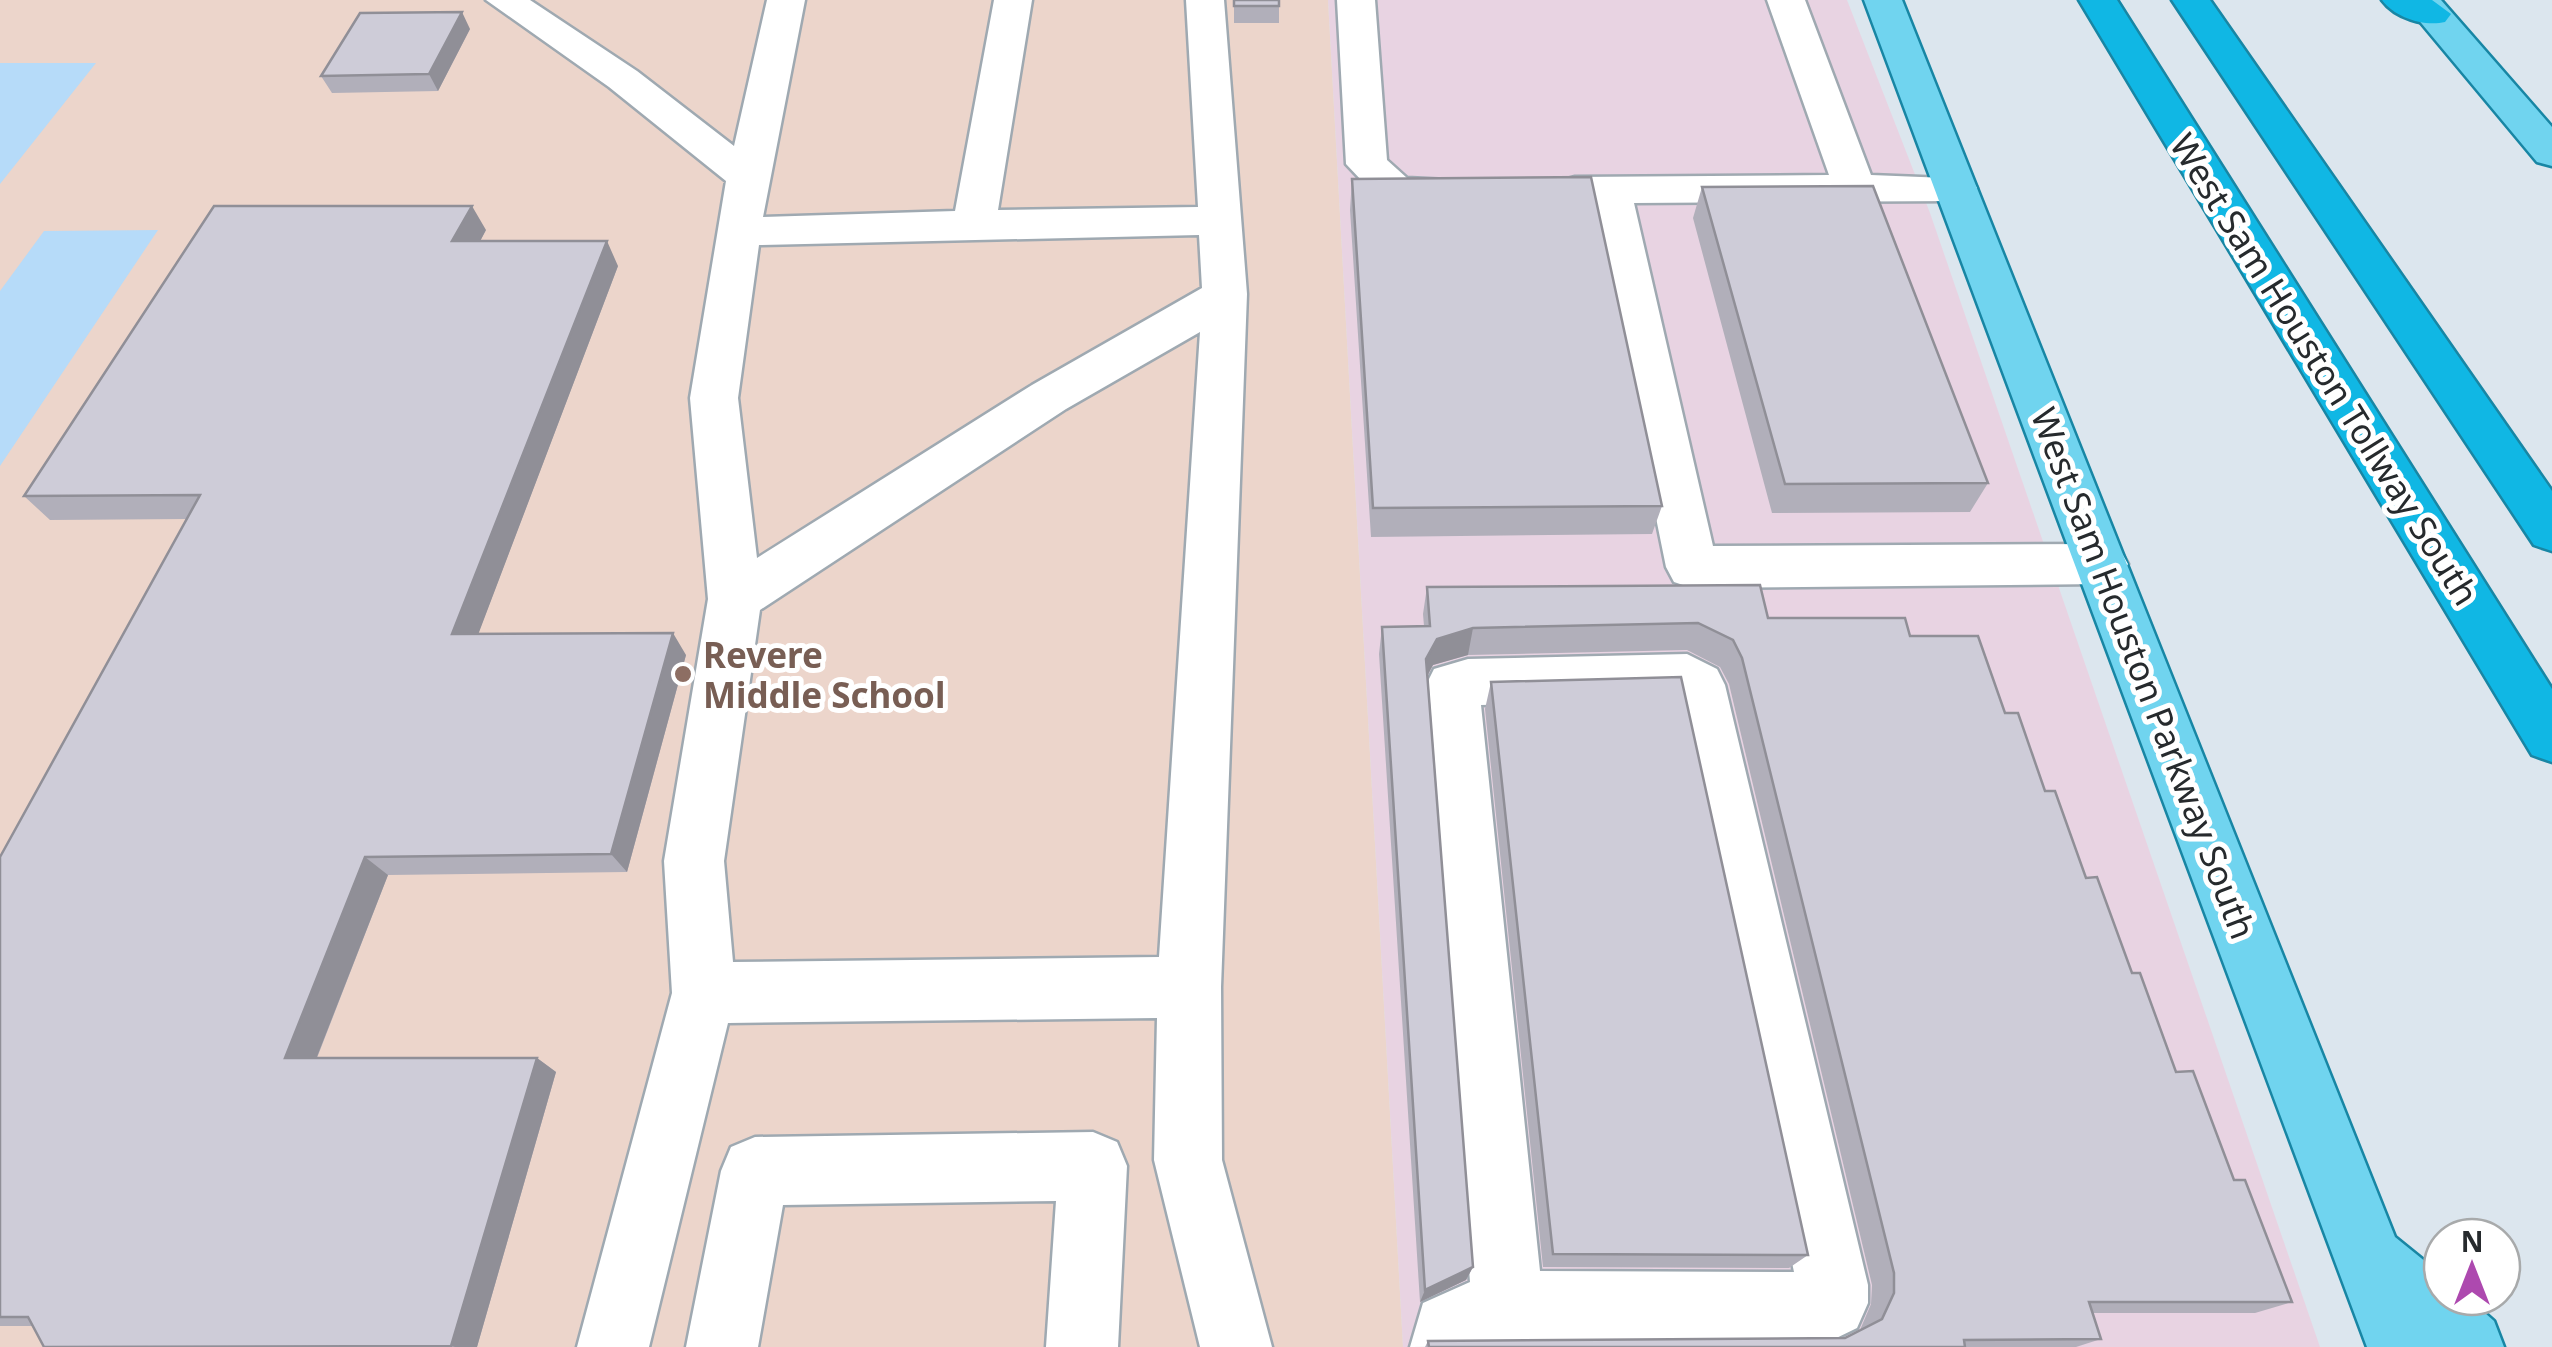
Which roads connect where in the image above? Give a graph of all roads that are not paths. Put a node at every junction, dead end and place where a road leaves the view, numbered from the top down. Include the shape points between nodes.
1 (505, 0) edge
2 (786, 0) edge
3 (1012, 0) edge
4 (1205, 0) edge
5 (1356, 0) edge
6 (1786, 0) edge
7 (1883, 0) edge
8 (2098, 0) edge
9 (2191, 0) edge
10 (2418, 5) edge
11 (2552, 154) edge
12 (748, 178) junction
13 (1856, 188) junction
14 (1956, 188) junction
15 (1488, 190) edge
16 (1542, 190) edge
17 (1610, 190) junction
18 (1221, 221) junction
19 (974, 224) junction
20 (740, 232) junction
21 (1225, 294) junction
22 (2552, 531) edge
23 (2102, 564) junction
24 (735, 599) junction
25 (2552, 738) edge
26 (1188, 988) junction
27 (704, 993) junction
28 (2372, 1259) junction
29 (1508, 1307) junction
30 (1736, 1328) edge
31 (613, 1347) edge
32 (722, 1347) edge
33 (1082, 1347) edge
34 (1236, 1347) edge
35 (1446, 1347) edge
36 (2403, 1347) edge
37 (2468, 1347) edge

1 - 12 lane via 623,78
2 - 12 lane
3 - 19 lane
4 - 18 lane
5 - 15 lane via 1367,164 1396,191
6 - 13 lane
7 - 14 main road, West Sam Houston Parkway South
8 - 25 highway, West Sam Houston Tollway South
9 - 22 highway
10 - 11 main road
12 - 20 lane
13 - 14 lane
13 - 17 lane
14 - 23 main road, West Sam Houston Parkway South
16 - 17 lane
17 - 23 lane via 1692,567
18 - 19 lane
18 - 21 lane
19 - 20 lane
20 - 24 lane via 714,398
21 - 24 lane via 1048,397
21 - 26 lane
23 - 28 main road, West Sam Houston Parkway South
24 - 27 lane via 694,860
26 - 27 lane
26 - 34 lane via 1188,1160
27 - 31 lane
28 - 36 main road, West Sam Houston Parkway South
28 - 37 main road
29 - 30 lane
29 - 30 lane via 1452,692 1460,682 1688,676 1698,685 1832,1285 1832,1303 1824,1308
29 - 35 lane via 1456,1322
32 - 33 lane via 755,1171 1093,1166

